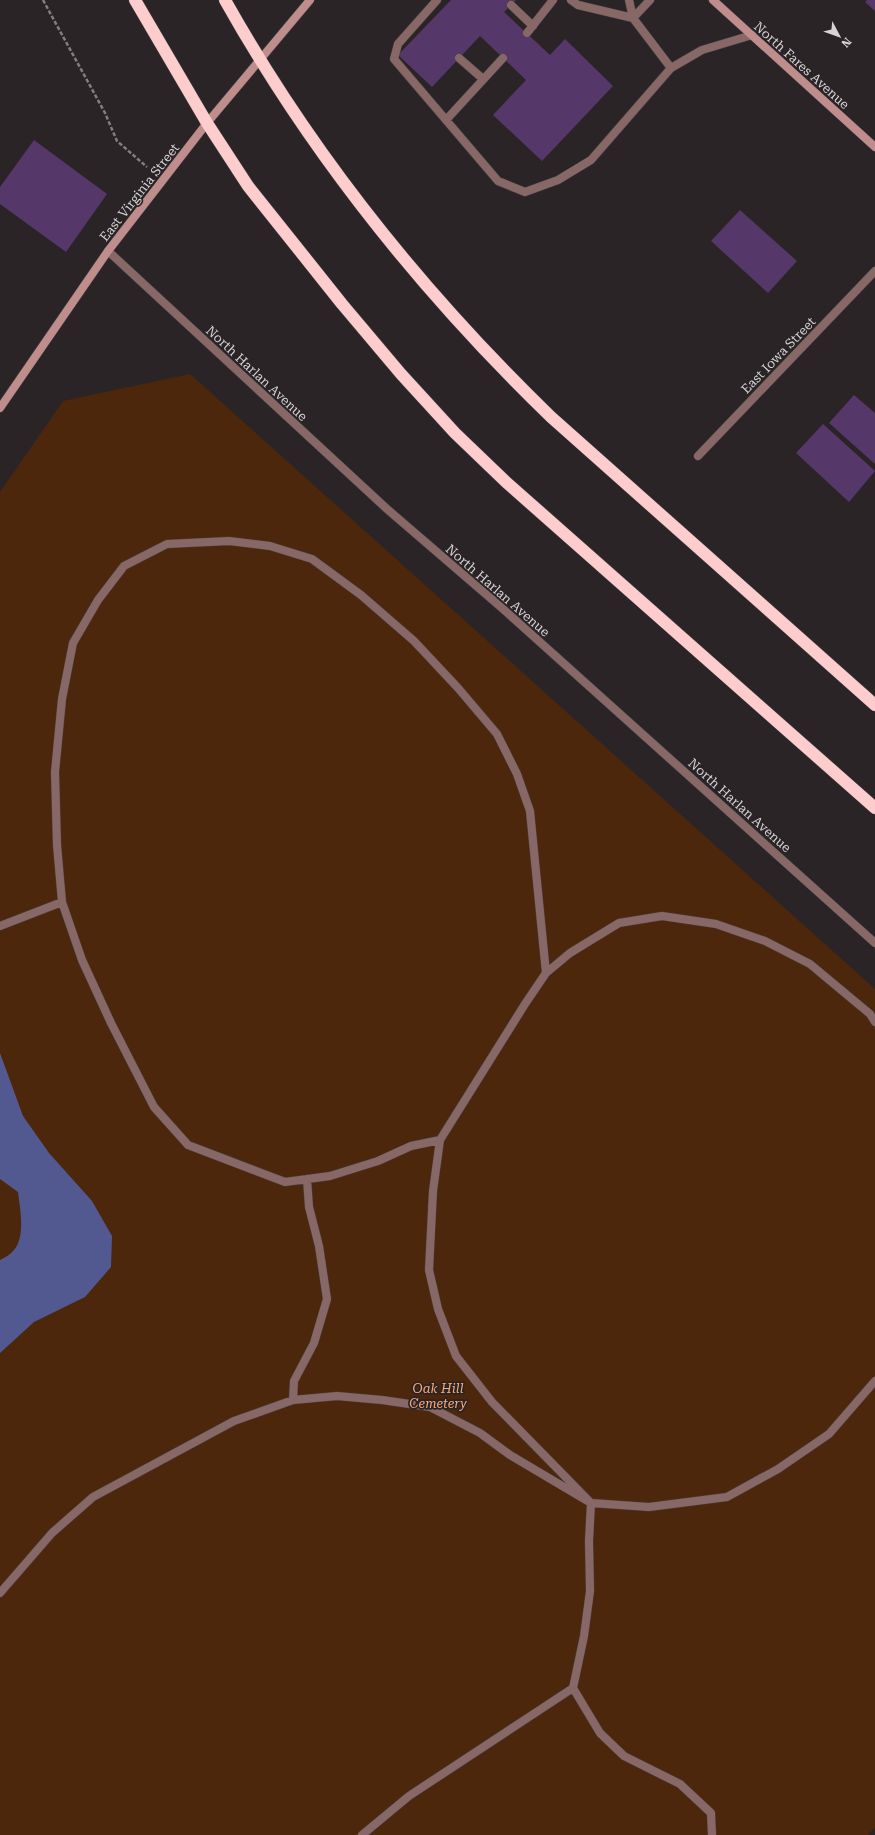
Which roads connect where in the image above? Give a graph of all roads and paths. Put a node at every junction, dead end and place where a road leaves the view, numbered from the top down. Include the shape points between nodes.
1 (43, 0) edge
2 (135, 0) edge
3 (225, 0) edge
4 (310, 0) edge
5 (437, 0) edge
6 (553, 0) edge
7 (571, 0) edge
8 (629, 0) edge
9 (650, 0) edge
10 (713, 0) edge
11 (511, 5) dead end
12 (633, 18) junction
13 (419, 21) junction
14 (533, 26) junction
15 (426, 27) dead end
16 (526, 33) dead end
17 (752, 35) junction
18 (260, 58) junction
19 (459, 58) dead end
20 (503, 58) dead end
21 (671, 68) junction
22 (483, 79) junction
23 (446, 120) junction
24 (207, 123) junction
25 (875, 147) edge
26 (162, 181) junction
27 (108, 251) junction
28 (875, 271) edge
29 (0, 408) edge
30 (698, 456) dead end
31 (875, 705) edge
32 (875, 808) edge
33 (62, 902) junction
34 (0, 926) edge
35 (875, 943) edge
36 (546, 973) junction
37 (875, 1022) edge
38 (440, 1140) junction
39 (307, 1179) junction
40 (875, 1381) edge
41 (293, 1400) junction
42 (590, 1503) junction
43 (0, 1593) edge
44 (572, 1688) junction
45 (362, 1835) edge
46 (712, 1835) edge

1 - 26 path via 105,113 117,141
2 - 24 highway
3 - 18 highway
4 - 18 main road, East Virginia Street
5 - 13 street
6 - 14 street
7 - 12 street via 578,5
8 - 12 street
9 - 12 street
10 - 17 main road, North Fares Avenue
11 - 14 street
12 - 21 street
13 - 15 street
13 - 23 street via 398,44 394,59
14 - 16 street
17 - 21 street via 702,50
17 - 25 main road, North Fares Avenue
18 - 24 main road, East Virginia Street
18 - 31 highway via 299,120 356,201 506,374
19 - 22 street
20 - 22 street
21 - 23 street via 591,160 558,180 525,192 498,181
22 - 23 street
24 - 26 main road, East Virginia Street
24 - 32 highway via 248,186 337,298 455,433 506,482
26 - 27 main road, East Virginia Street
27 - 29 main road, East Virginia Street
27 - 35 street, North Harlan Avenue via 387,509 502,608
28 - 30 street, East Iowa Street
33 - 34 street
33 - 36 street via 54,772 62,699 73,643 98,600 124,566 167,544 229,541 270,546 312,559 362,595 414,641 496,734 516,774 530,811
33 - 39 street via 82,960 154,1107 188,1145 285,1182
36 - 37 street via 570,953 619,923 662,916 708,922 765,941 810,964 870,1014
36 - 38 street
38 - 39 street via 411,1146 378,1161 330,1176
38 - 42 street via 433,1191 429,1270 438,1309 456,1356 492,1402
39 - 41 street via 309,1207 320,1246 327,1299 314,1343 294,1381
40 - 42 street via 830,1434 778,1469 727,1497 649,1508
41 - 42 street via 337,1396 430,1407 480,1433 510,1455
41 - 43 street via 234,1421 93,1497 52,1533
42 - 44 street via 590,1591 584,1636
44 - 45 street via 409,1796
44 - 46 street via 600,1733 624,1756 680,1784 711,1813

